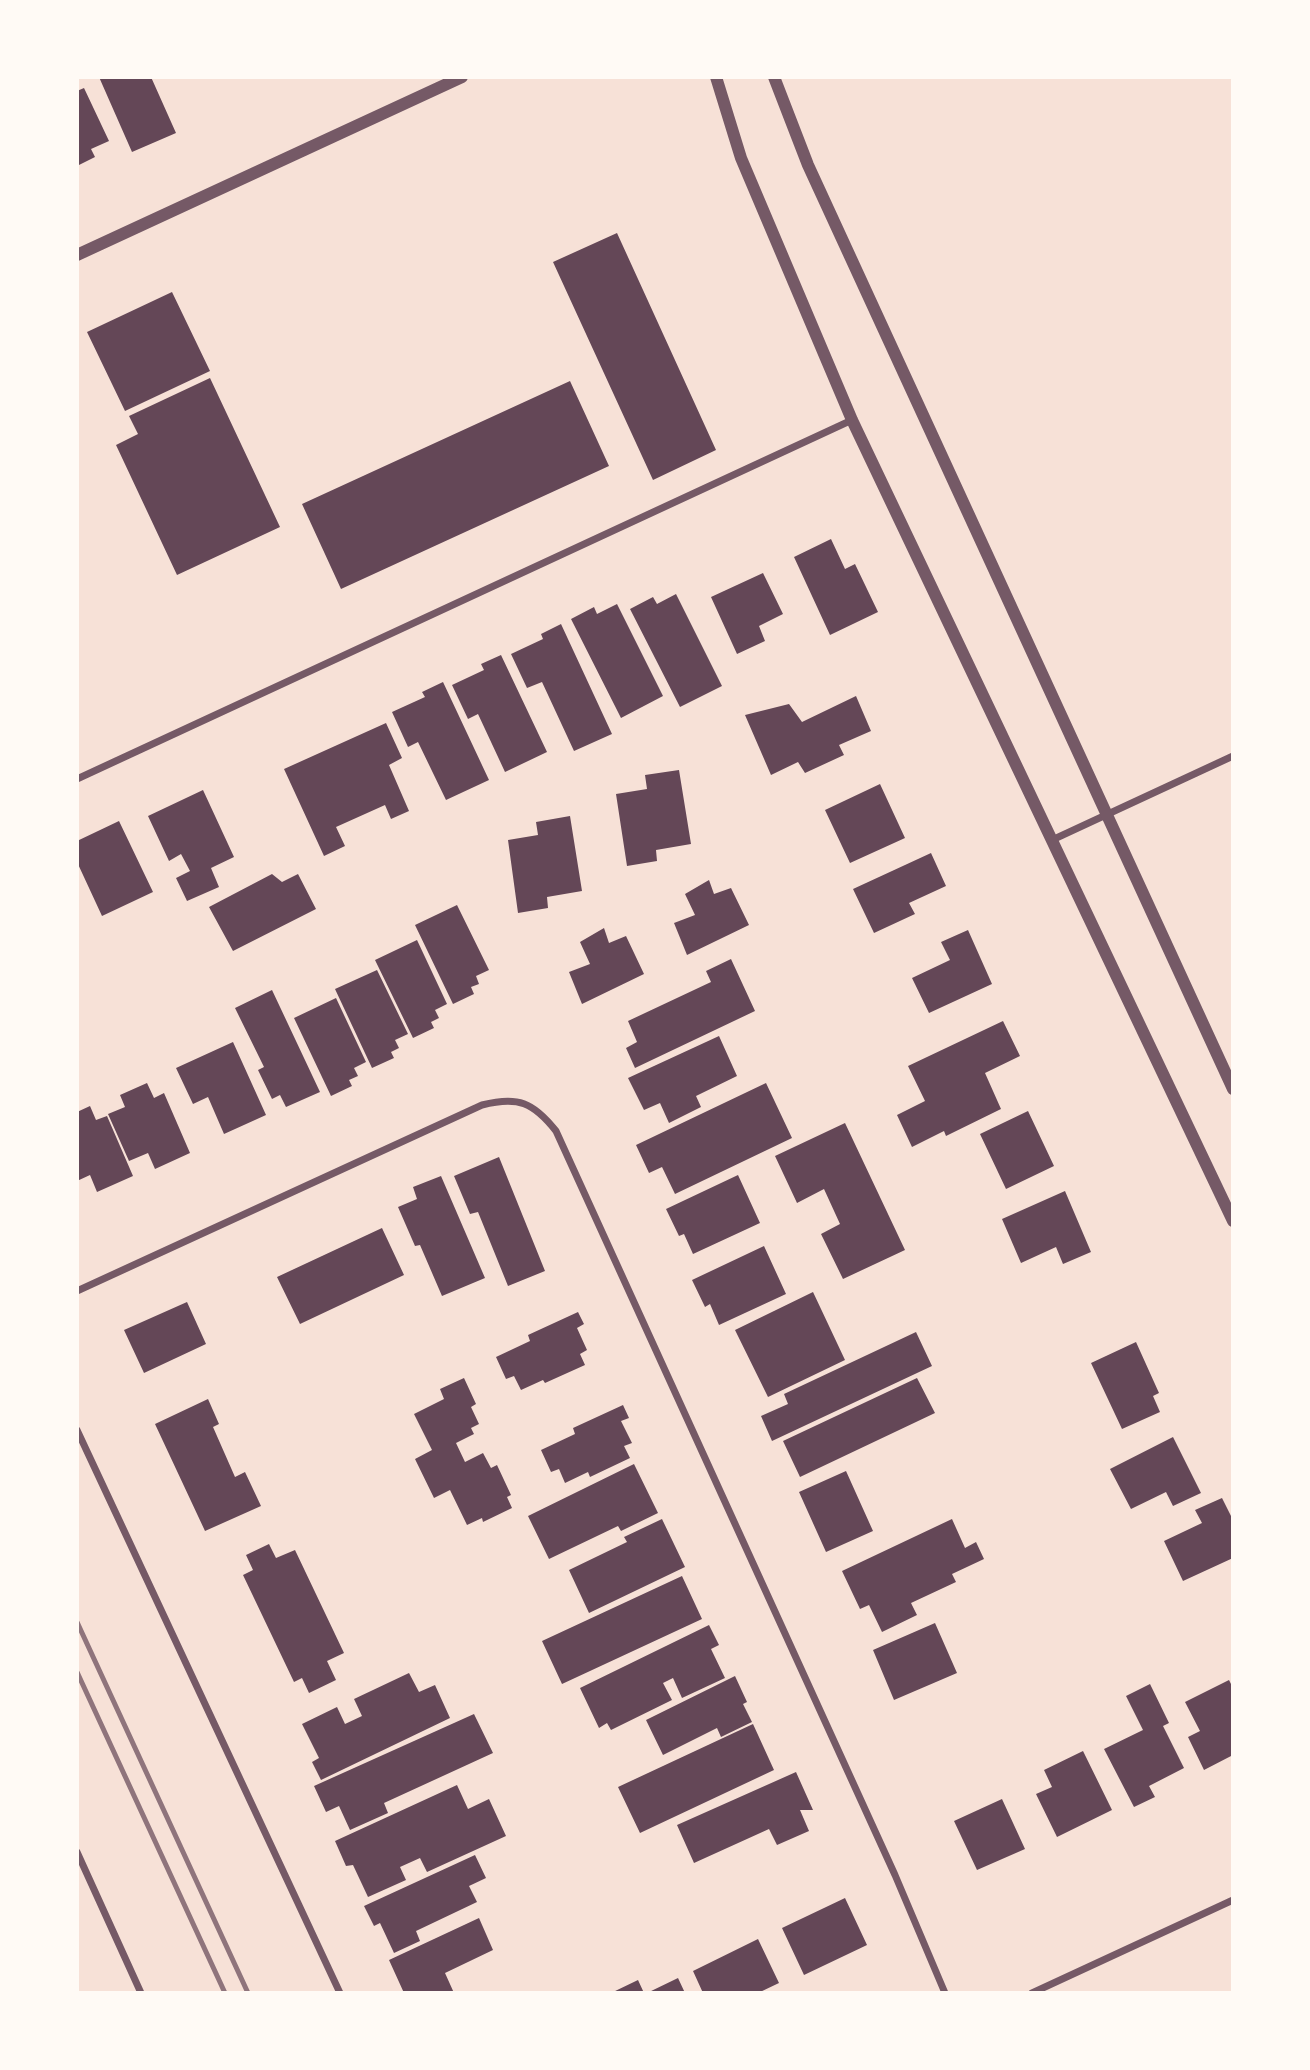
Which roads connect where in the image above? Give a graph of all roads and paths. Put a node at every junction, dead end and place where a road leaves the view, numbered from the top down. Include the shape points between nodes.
1 (462, 77) edge
2 (716, 77) edge
3 (774, 77) edge
4 (77, 255) edge
5 (852, 421) junction
6 (1233, 756) edge
7 (77, 779) edge
8 (1107, 814) junction
9 (1052, 840) junction
10 (1233, 1089) edge
11 (1233, 1221) edge
12 (77, 1291) edge
13 (77, 1430) edge
14 (77, 1852) edge
15 (1233, 1900) edge
16 (141, 1993) edge
17 (340, 1993) edge
18 (945, 1993) edge
19 (1032, 1993) edge

1 - 4 street
2 - 5 street via 741,158
3 - 8 street via 808,165
5 - 7 street
5 - 9 street
6 - 8 street
8 - 9 street
8 - 10 street
9 - 11 street
12 - 18 street via 482,1105 524,1102 541,1113 556,1131
13 - 17 street
14 - 16 street
15 - 19 street

